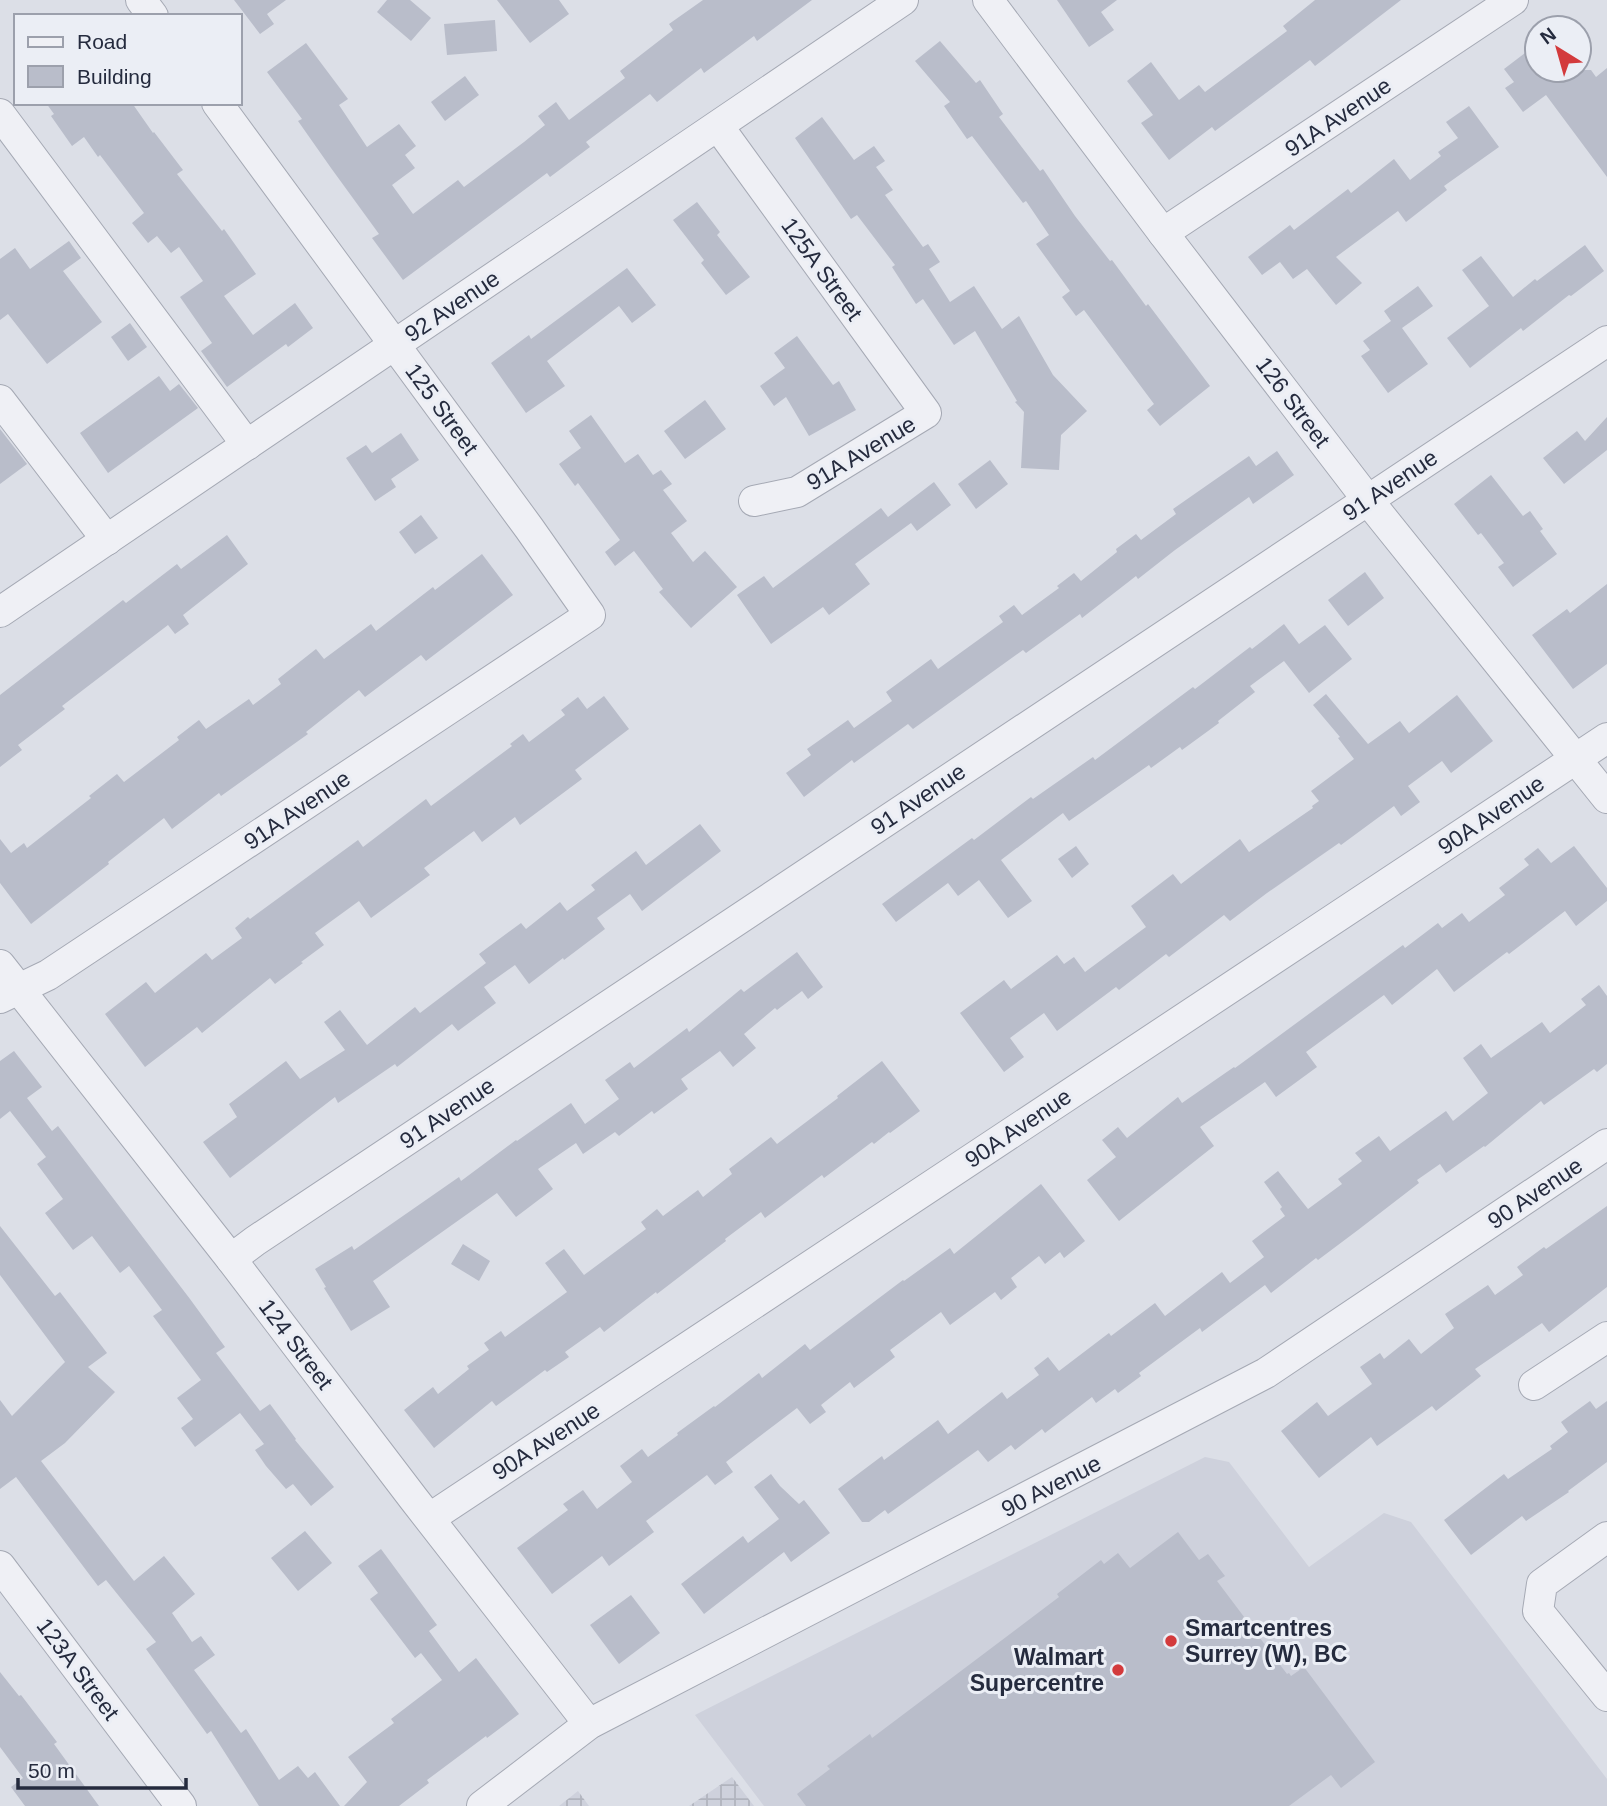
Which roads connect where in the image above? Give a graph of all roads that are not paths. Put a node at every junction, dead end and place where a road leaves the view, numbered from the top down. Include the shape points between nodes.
1 (903, 0) edge
2 (988, 0) edge
3 (1513, 0) edge
4 (218, 105) edge
5 (0, 114) edge
6 (718, 125) junction
7 (1163, 233) junction
8 (1607, 341) edge
9 (395, 345) junction
10 (0, 400) edge
11 (926, 413) joint
12 (247, 445) junction
13 (1367, 499) junction
14 (754, 501) dead end
15 (107, 540) junction
16 (0, 612) edge
17 (590, 615) joint
18 (1607, 738) edge
19 (1576, 758) junction
20 (1607, 798) edge
21 (0, 965) edge
22 (9, 994) edge
23 (1607, 1144) edge
24 (231, 1259) junction
25 (1607, 1337) edge
26 (1534, 1385) dead end
27 (430, 1518) junction
28 (1607, 1537) edge
29 (0, 1566) edge
30 (1607, 1696) edge
31 (589, 1724) junction
32 (181, 1806) edge
33 (482, 1806) edge

1 - 6 street, 92 Avenue
2 - 7 street, 126 Street
3 - 7 street, 91A Avenue
4 - 9 street, 125 Street
5 - 12 street
6 - 9 street, 92 Avenue
6 - 11 street, 125A Street
7 - 13 street, 126 Street
8 - 13 street, 91 Avenue
9 - 12 street, 92 Avenue
9 - 17 street, 125 Street
10 - 15 street
11 - 14 street, 91A Avenue via 797,492
12 - 15 street, 92 Avenue
13 - 19 street, 126 Street
13 - 24 street, 91 Avenue
15 - 16 street, 92 Avenue
17 - 22 street, 91A Avenue via 48,975
18 - 19 street, 90A Avenue
19 - 20 street, 126 Street
19 - 27 street, 90A Avenue
21 - 22 street, 124 Street
22 - 24 street, 124 Street
23 - 31 street, 90 Avenue via 1266,1373
24 - 27 street, 124 Street
25 - 26 street
27 - 31 street, 124 Street
28 - 30 street via 1542,1584 1538,1611
29 - 32 street, 123A Street
31 - 33 street, 90 Avenue

